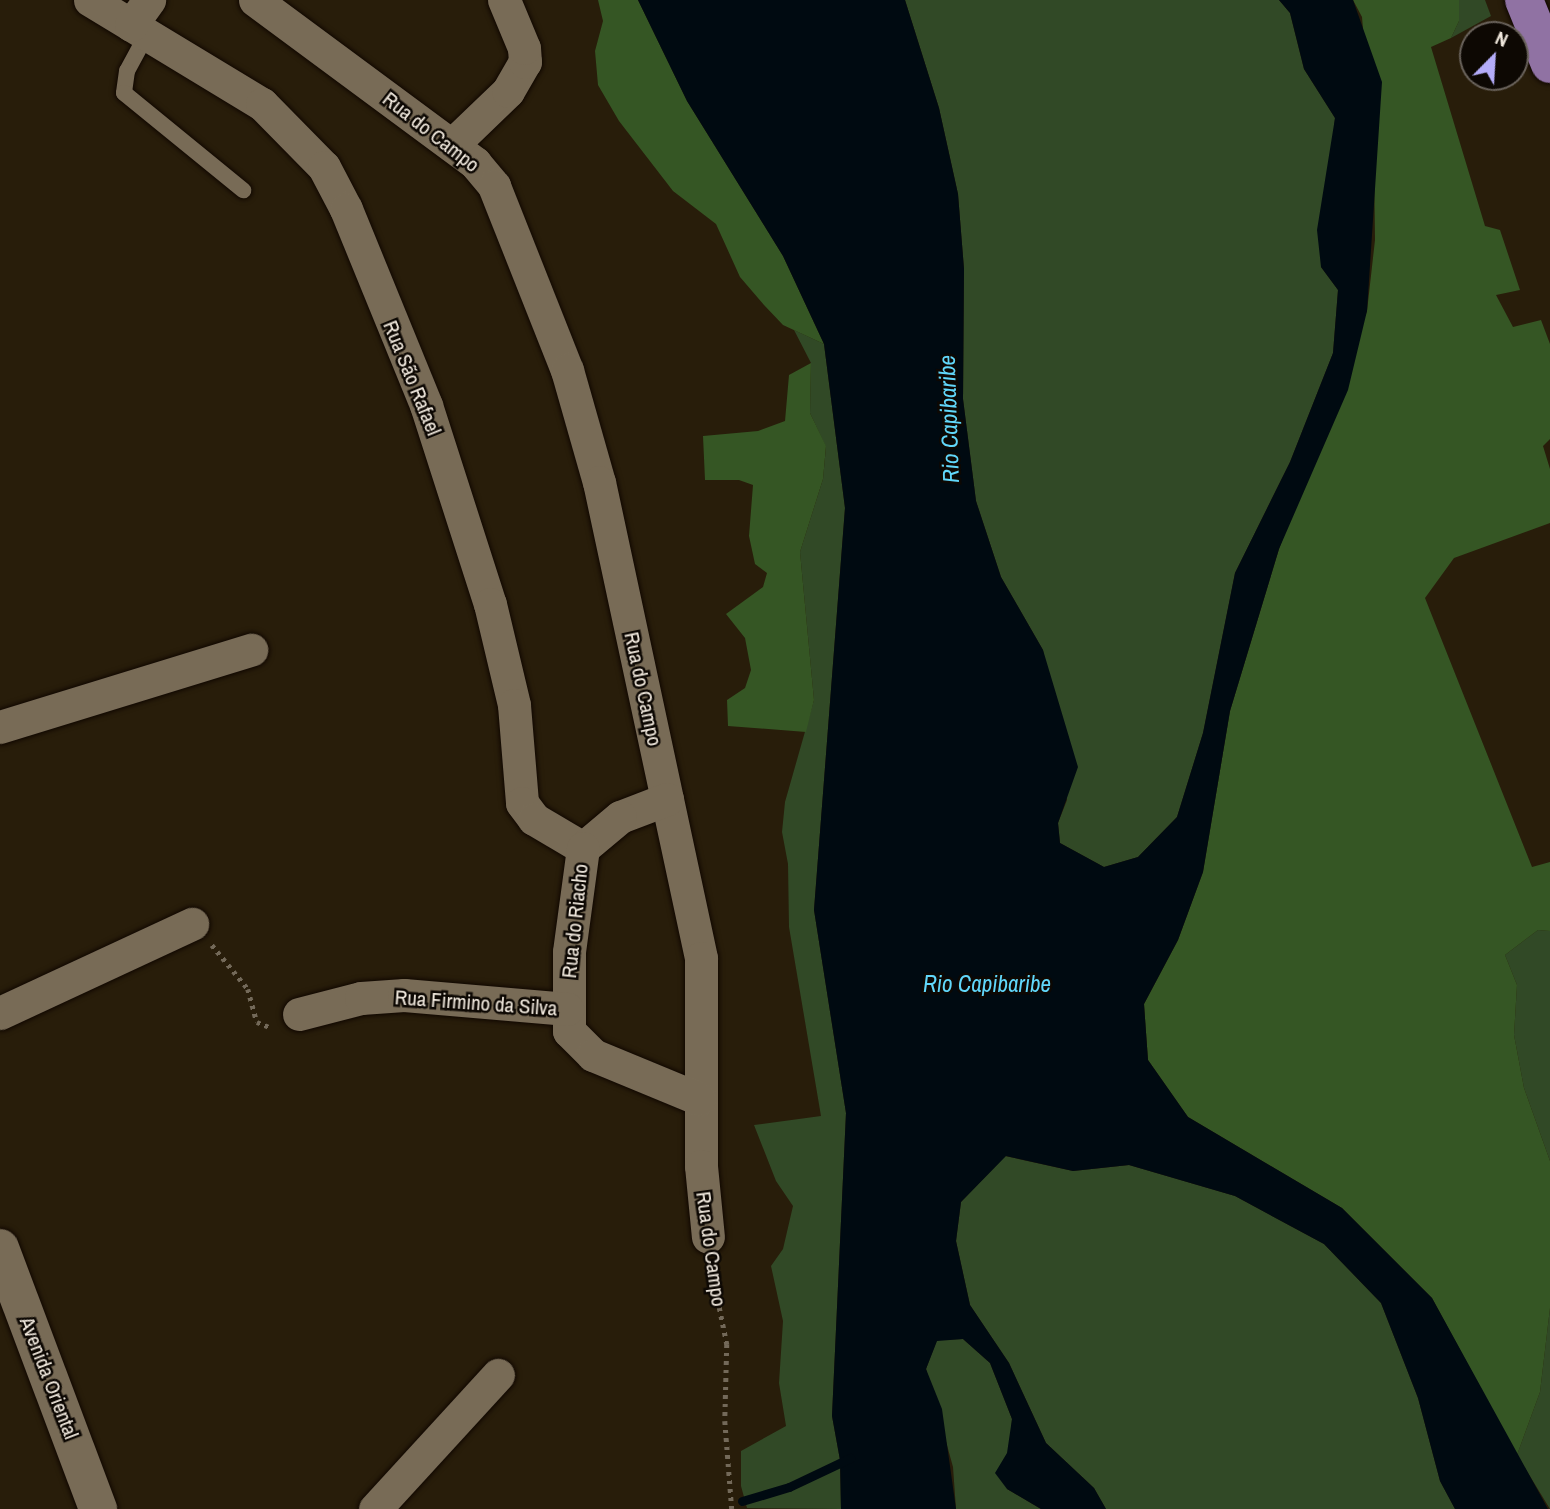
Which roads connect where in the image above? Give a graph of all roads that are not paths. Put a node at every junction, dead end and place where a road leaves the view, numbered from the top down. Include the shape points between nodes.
1 (90, 0) edge
2 (255, 0) edge
3 (504, 0) edge
4 (1524, 0) edge
5 (142, 20) edge
6 (1550, 64) edge
7 (453, 144) junction
8 (243, 190) dead end
9 (251, 650) dead end
10 (0, 727) edge
11 (667, 799) junction
12 (583, 848) junction
13 (192, 924) road end
14 (567, 1009) junction
15 (0, 1013) edge
16 (299, 1014) road end
17 (699, 1099) junction
18 (708, 1237) road end
19 (0, 1248) edge
20 (498, 1375) dead end
21 (98, 1509) edge
22 (375, 1509) edge

1 - 5 street, Rua São Rafael
2 - 7 street, Rua do Campo
3 - 7 street via 524,48 525,62 508,91
4 - 6 main road
5 - 8 lane via 124,93
5 - 12 street, Rua São Rafael via 262,104 324,167 346,209 426,405 490,604 514,705 522,803 534,819
7 - 11 street, Rua do Campo via 494,187 567,370 598,482
9 - 10 street
11 - 12 street, Rua do Riacho via 620,817 594,834
11 - 17 street, Rua do Campo via 701,958
12 - 14 street, Rua do Riacho via 569,952
13 - 15 street
14 - 16 street, Rua Firmino da Silva via 404,995 361,998
14 - 17 street, Rua Firmino da Silva via 569,1031 593,1055
17 - 18 street, Rua do Campo
19 - 21 street, Avenida Oriental
20 - 22 street

